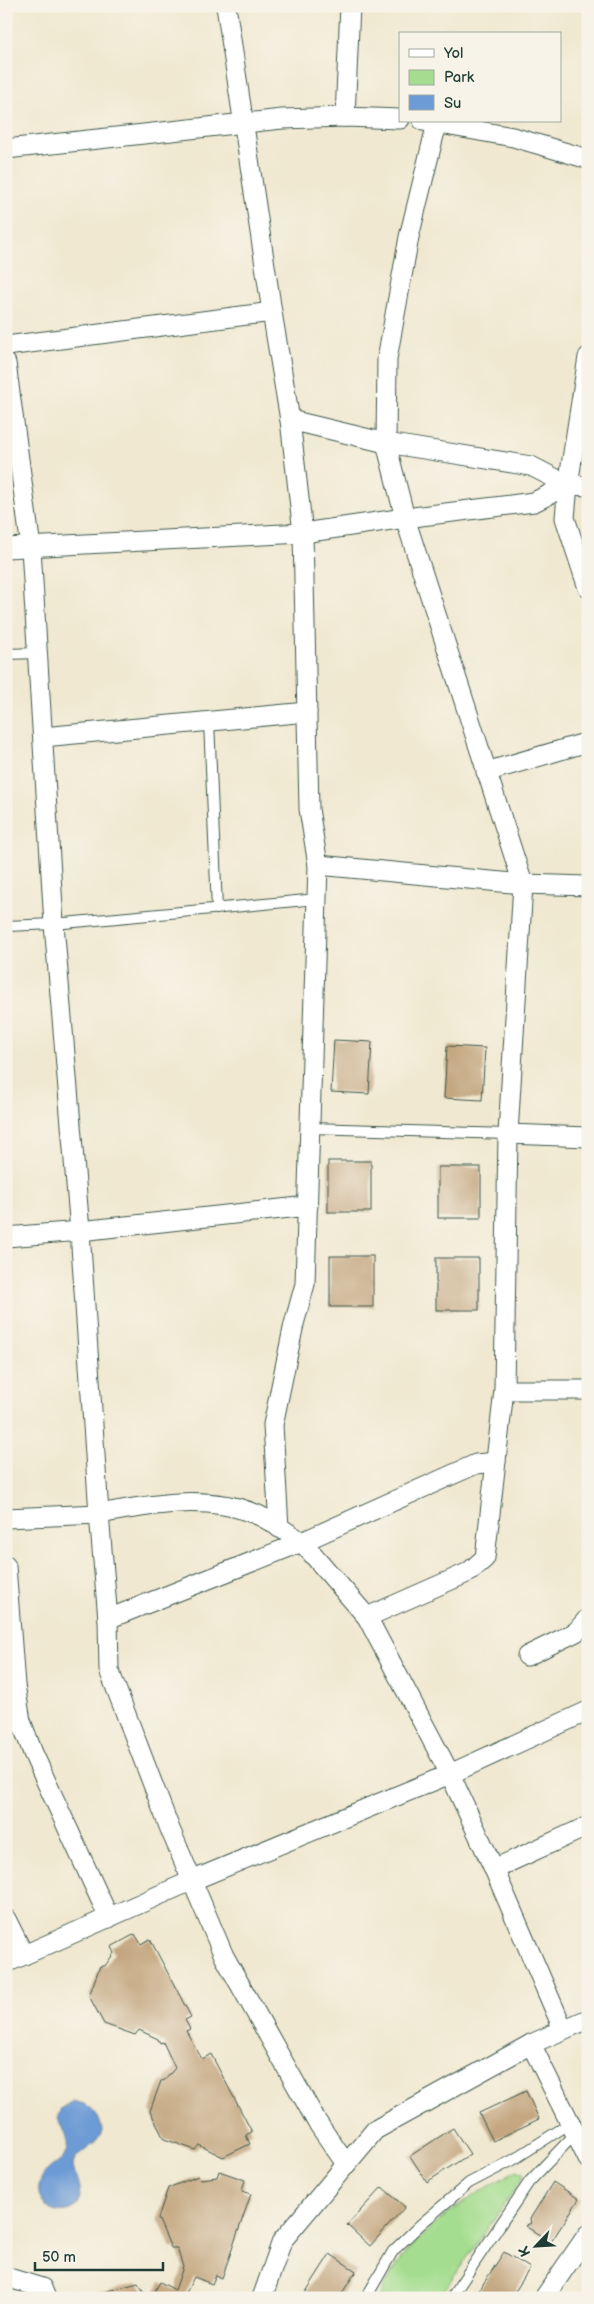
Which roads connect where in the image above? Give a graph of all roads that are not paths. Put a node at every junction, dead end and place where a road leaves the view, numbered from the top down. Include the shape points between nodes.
1 (226, 6) edge
2 (350, 6) edge
3 (345, 117) junction
4 (399, 119) edge
5 (430, 122) edge
6 (244, 123) junction
7 (6, 149) edge
8 (588, 159) edge
9 (272, 312) junction
10 (6, 346) edge
11 (588, 358) edge
12 (6, 363) edge
13 (290, 420) junction
14 (386, 443) junction
15 (568, 485) junction
16 (588, 486) edge
17 (405, 518) junction
18 (303, 533) junction
19 (6, 548) edge
20 (31, 548) junction
21 (588, 588) edge
22 (38, 653) junction
23 (6, 654) edge
24 (307, 712) junction
25 (209, 721) junction
26 (43, 737) junction
27 (588, 742) edge
28 (486, 772) junction
29 (318, 865) junction
30 (523, 884) junction
31 (588, 886) edge
32 (318, 899) junction
33 (218, 909) junction
34 (54, 924) junction
35 (6, 926) edge
36 (310, 1128) junction
37 (508, 1134) junction
38 (588, 1137) edge
39 (308, 1206) junction
40 (80, 1232) junction
41 (6, 1237) edge
42 (504, 1390) junction
43 (588, 1390) edge
44 (496, 1462) junction
45 (99, 1514) junction
46 (6, 1518) edge
47 (279, 1528) junction
48 (302, 1542) junction
49 (6, 1566) edge
50 (367, 1617) junction
51 (588, 1618) edge
52 (108, 1619) junction
53 (527, 1656) dead end
54 (588, 1710) edge
55 (450, 1774) junction
56 (588, 1826) edge
57 (494, 1869) junction
58 (191, 1881) junction
59 (109, 1918) junction
60 (6, 1919) edge
61 (24, 1955) junction
62 (6, 1963) edge
63 (588, 2019) edge
64 (563, 2030) junction
65 (531, 2044) junction
66 (572, 2129) junction
67 (588, 2159) edge
68 (346, 2164) junction
69 (588, 2234) edge
70 (6, 2277) edge
71 (46, 2298) edge
72 (262, 2298) edge
73 (366, 2298) edge
74 (451, 2298) edge
75 (544, 2298) edge

1 - 6 street
2 - 3 street
3 - 4 street
3 - 6 street
5 - 8 street via 513,137
5 - 14 street via 387,359
6 - 7 street
6 - 9 street
9 - 10 street
9 - 13 street
11 - 15 street
12 - 20 street
13 - 14 street
13 - 18 street
14 - 15 street via 531,466
14 - 17 street
15 - 16 street
15 - 17 street via 534,502
15 - 21 street via 565,518
17 - 18 street
17 - 28 street
18 - 20 street
18 - 24 street
19 - 20 street
20 - 22 street
22 - 23 lane
22 - 26 street
24 - 25 street
24 - 29 street via 308,809
25 - 26 street
25 - 33 lane
26 - 34 street
27 - 28 street
28 - 30 street
29 - 30 street
29 - 32 street
30 - 31 street
30 - 37 street
32 - 33 lane
32 - 36 street
33 - 34 lane
34 - 35 lane
34 - 40 street
36 - 37 lane
36 - 39 street
37 - 38 street
37 - 42 street
39 - 40 street
39 - 47 street via 305,1284 273,1425
40 - 41 street
40 - 45 street
42 - 43 street
42 - 44 street
44 - 48 street via 476,1464
44 - 50 street via 485,1558 469,1572
45 - 46 street
45 - 47 street via 145,1506 208,1503 254,1513
45 - 52 street
47 - 48 street
48 - 50 street
48 - 52 street
49 - 59 street via 15,1685 21,1721
50 - 55 street
51 - 53 street via 576,1632
52 - 58 street via 109,1670
54 - 55 street
55 - 57 street
55 - 58 street
56 - 57 street
57 - 64 street
58 - 59 street
58 - 68 street via 224,1956 316,2122
59 - 61 street
60 - 61 street
61 - 62 street
63 - 64 street
64 - 65 street
65 - 66 street
65 - 68 street via 375,2130
66 - 67 street
66 - 73 lane via 469,2183 393,2251
66 - 74 lane via 530,2182
68 - 72 street via 282,2242
69 - 75 street
70 - 71 street via 42,2288

